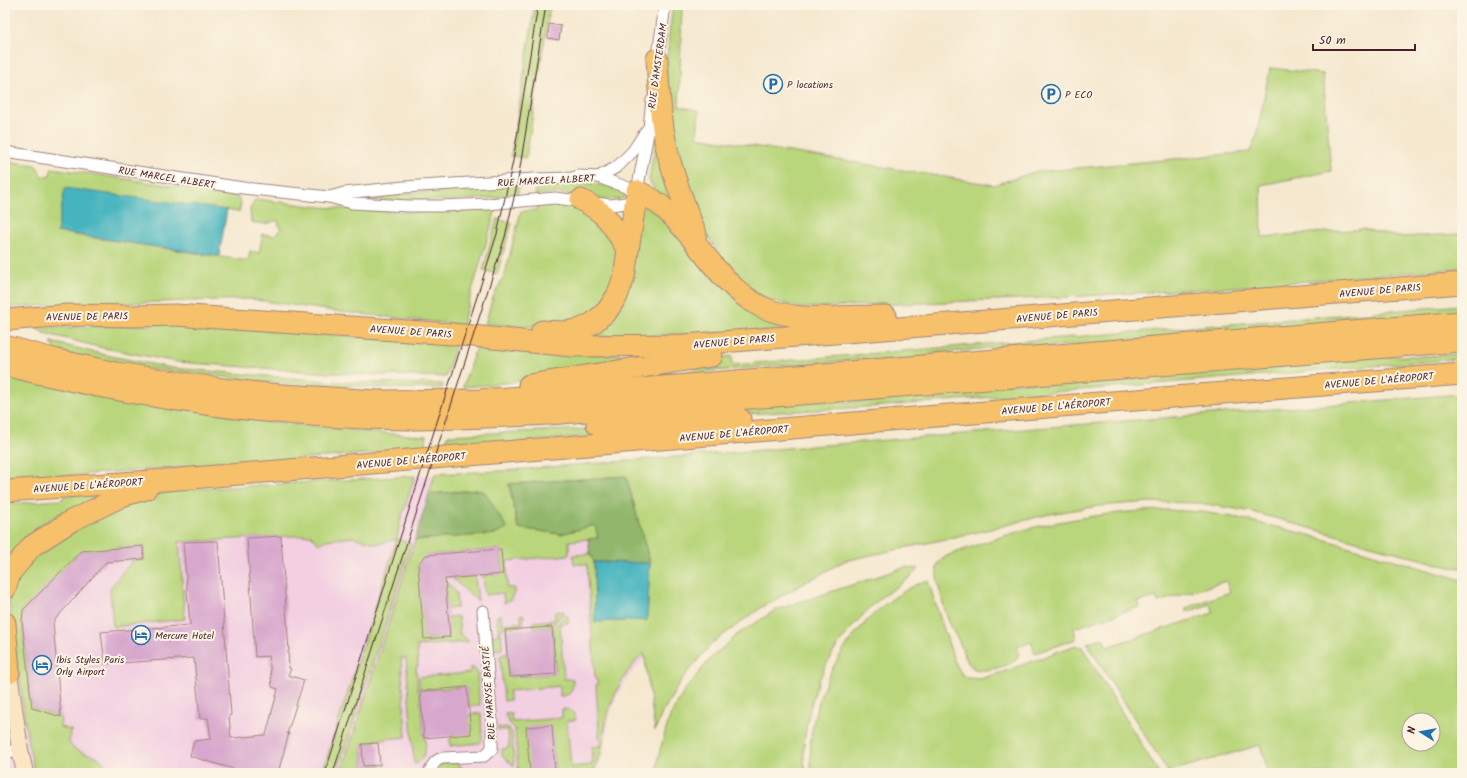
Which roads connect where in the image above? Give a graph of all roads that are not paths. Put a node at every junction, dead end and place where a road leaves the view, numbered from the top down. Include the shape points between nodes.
1 (665, 5) edge
2 (657, 59) junction
3 (649, 128) junction
4 (5, 152) edge
5 (598, 177) junction
6 (637, 191) junction
7 (329, 197) junction
8 (581, 200) junction
9 (627, 249) junction
10 (702, 252) junction
11 (1462, 283) edge
12 (5, 320) edge
13 (1462, 322) edge
14 (936, 325) junction
15 (452, 334) junction
16 (1462, 341) edge
17 (5, 346) edge
18 (5, 365) edge
19 (1462, 374) edge
20 (428, 400) junction
21 (950, 415) junction
22 (464, 418) junction
23 (180, 479) junction
24 (5, 491) edge
25 (5, 589) edge
26 (482, 611) dead end
27 (5, 623) edge
28 (7, 667) edge
29 (13, 751) edge
30 (25, 773) edge
31 (429, 773) edge

1 - 2 street, RUE D'AMSTERDAM
2 - 3 street, RUE D'AMSTERDAM
2 - 10 highway via 660,109 671,165
3 - 5 street, RUE D'AMSTERDAM via 617,167
3 - 6 street, RUE D'AMSTERDAM
4 - 7 street, RUE MARCEL ALBERT via 243,188
5 - 6 street, RUE MARCEL ALBERT
5 - 7 street, RUE MARCEL ALBERT via 404,187
6 - 8 street, RUE MARCEL ALBERT via 633,198 625,203 611,205
6 - 9 highway
6 - 10 highway via 664,208
7 - 8 street, RUE MARCEL ALBERT via 352,203 409,206 464,205 555,198
8 - 9 highway via 603,214 614,226
9 - 15 highway via 624,277 617,296 593,323 581,329 564,332 493,328
10 - 14 highway via 740,292 759,306 777,313 813,318 914,315
11 - 14 highway, AVENUE DE PARIS
12 - 15 highway, AVENUE DE PARIS via 68,315 175,315
13 - 20 highway via 615,391 522,398
14 - 15 highway, AVENUE DE PARIS via 684,345 572,346
14 - 20 highway via 922,334 907,339 701,357 502,389 473,390
16 - 22 highway via 549,414
17 - 20 highway via 116,373 215,388 342,399
18 - 22 highway via 93,385 208,405 350,417
19 - 21 highway, AVENUE DE L'AÉROPORT
21 - 22 highway via 924,407 756,418 501,428 478,424
21 - 23 highway, AVENUE DE L'AÉROPORT
23 - 24 highway, AVENUE DE L'AÉROPORT
23 - 25 highway via 122,496 71,521 32,546 10,573
26 - 31 street, RUE MARYSE BASTIÉ via 492,748 484,756 437,760
27 - 28 highway
28 - 29 street
29 - 30 street

